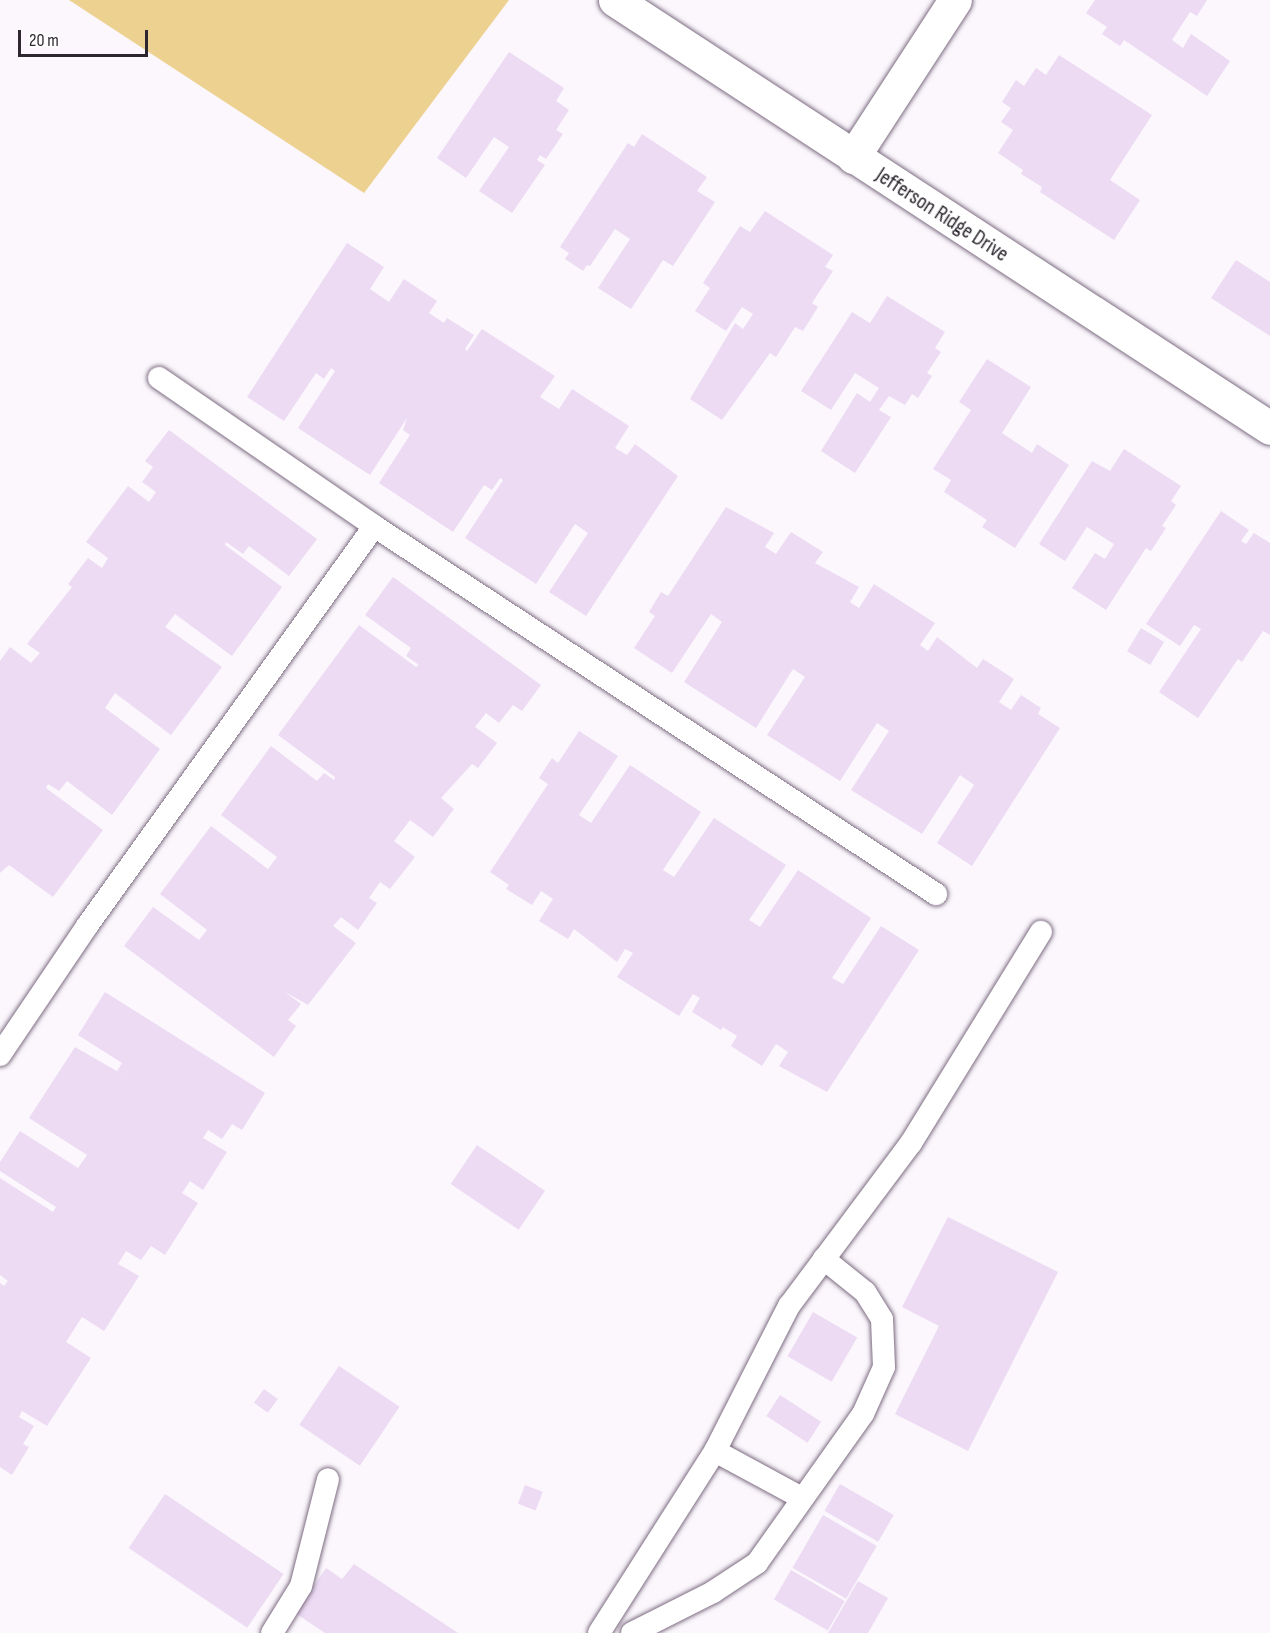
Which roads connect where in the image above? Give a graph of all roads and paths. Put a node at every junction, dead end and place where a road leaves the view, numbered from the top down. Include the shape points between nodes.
1 (615, 0) edge
2 (955, 0) edge
3 (853, 157) junction
4 (159, 378) dead end
5 (1270, 428) edge
6 (374, 526) junction
7 (936, 894) dead end
8 (1041, 932) dead end
9 (0, 1055) edge
10 (824, 1259) junction
11 (715, 1451) junction
12 (328, 1479) dead end
13 (802, 1498) junction
14 (272, 1633) edge
15 (599, 1633) edge
16 (632, 1633) edge

1 - 3 street, Jefferson Ridge Drive
2 - 3 street
3 - 5 street, Jefferson Ridge Drive
4 - 6 lane
6 - 7 lane
6 - 9 lane via 87,926
8 - 10 lane via 911,1143
10 - 11 lane via 789,1306
10 - 13 lane via 865,1292 882,1319 884,1367 863,1414
11 - 13 lane
11 - 15 lane
12 - 14 lane via 301,1586
13 - 16 lane via 757,1563 713,1592

